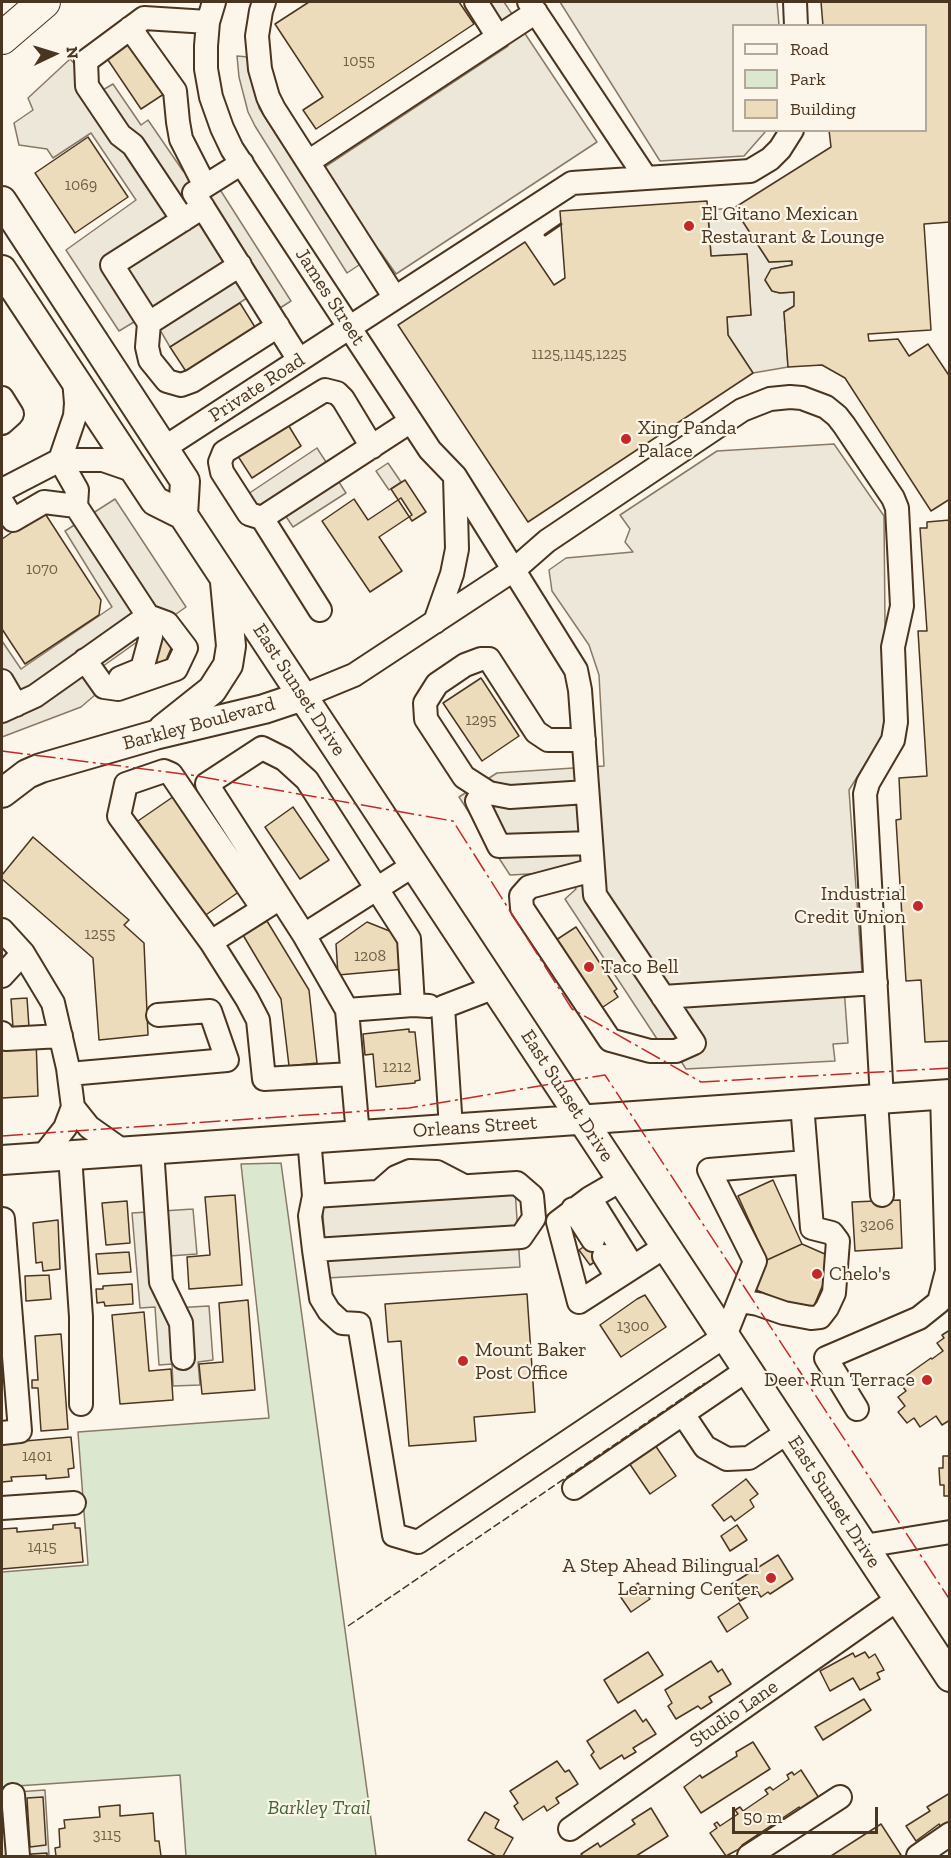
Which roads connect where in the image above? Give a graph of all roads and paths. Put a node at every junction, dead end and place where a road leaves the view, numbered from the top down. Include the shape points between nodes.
1 (44, 2) edge
2 (264, 2) edge
3 (476, 2) edge
4 (795, 2) edge
5 (532, 7) edge
6 (211, 12) edge
7 (796, 24) edge
8 (130, 28) junction
9 (498, 37) junction
10 (2, 38) edge
11 (791, 132) edge
12 (308, 162) junction
13 (242, 163) junction
14 (646, 178) junction
15 (204, 197) junction
16 (2, 201) edge
17 (183, 220) junction
18 (240, 265) junction
19 (2, 270) edge
20 (395, 297) junction
21 (149, 323) junction
22 (278, 326) junction
23 (350, 327) junction
24 (299, 360) junction
25 (74, 379) junction
26 (2, 398) edge
27 (411, 421) junction
28 (2, 423) edge
29 (372, 447) junction
30 (164, 448) junction
31 (60, 460) junction
32 (135, 471) junction
33 (455, 476) junction
34 (2, 490) edge
35 (76, 506) junction
36 (183, 515) junction
37 (5, 517) edge
38 (262, 518) junction
39 (515, 569) junction
40 (224, 577) junction
41 (320, 609) dead end
42 (145, 618) junction
43 (435, 622) junction
44 (90, 657) junction
45 (2, 681) edge
46 (303, 696) junction
47 (9, 708) edge
48 (155, 735) junction
49 (584, 740) junction
50 (588, 792) junction
51 (2, 793) edge
52 (489, 793) junction
53 (591, 843) junction
54 (414, 865) junction
55 (593, 870) junction
56 (378, 888) junction
57 (272, 903) junction
58 (2, 930) edge
59 (304, 935) junction
60 (211, 942) junction
61 (23, 952) junction
62 (2, 976) edge
63 (876, 983) junction
64 (495, 987) junction
65 (663, 997) junction
66 (414, 1005) junction
67 (442, 1007) junction
68 (347, 1010) junction
69 (158, 1015) dead end
70 (2, 1033) edge
71 (61, 1036) junction
72 (69, 1074) junction
73 (352, 1074) junction
74 (946, 1094) edge
75 (879, 1099) junction
76 (802, 1104) junction
77 (73, 1107) junction
78 (583, 1119) junction
79 (451, 1128) junction
80 (358, 1135) junction
81 (309, 1138) junction
82 (152, 1149) junction
83 (123, 1151) junction
84 (70, 1155) junction
85 (42, 1157) junction
86 (2, 1160) edge
87 (806, 1162) junction
88 (621, 1180) junction
89 (314, 1196) junction
90 (882, 1196) dead end
91 (581, 1203) junction
92 (3, 1219) dead end
93 (666, 1246) junction
94 (314, 1250) junction
95 (625, 1272) junction
96 (740, 1301) junction
97 (725, 1336) junction
98 (183, 1358) dead end
99 (747, 1370) junction
100 (81, 1404) dead end
101 (857, 1409) dead end
102 (683, 1414) junction
103 (788, 1432) junction
104 (2, 1433) edge
105 (574, 1488) dead end
106 (74, 1503) dead end
107 (2, 1508) edge
108 (950, 1532) edge
109 (864, 1546) junction
110 (898, 1599) junction
111 (950, 1677) edge
112 (14, 1795) dead end
113 (840, 1797) dead end
114 (570, 1829) dead end
115 (950, 1833) edge
116 (18, 1857) edge
117 (749, 1857) edge
118 (918, 1857) edge

1 - 10 highway
2 - 12 street via 257,36 263,84 274,110
3 - 9 street
4 - 7 street
5 - 9 street
5 - 14 street
6 - 8 street via 144,18
6 - 13 street, James Street via 206,69 211,97 222,128
8 - 15 street via 175,91 181,139
8 - 17 street via 86,61 87,86 120,135 133,144
9 - 12 street
11 - 14 street, Private Road via 770,159 750,171
12 - 20 street
13 - 15 street
13 - 23 street, James Street
14 - 20 street, Private Road via 572,183
15 - 17 street
15 - 18 street
16 - 30 main road
17 - 21 street via 112,265
18 - 21 street
18 - 22 street
19 - 25 main road, East Sunset Drive
20 - 23 street, Private Road
21 - 22 street via 150,360 167,381 181,385
22 - 24 street
23 - 24 street, Private Road
23 - 27 street, James Street
24 - 30 street, Private Road
25 - 31 street via 75,416
25 - 32 main road, East Sunset Drive
26 - 28 street via 12,414
27 - 29 street
27 - 33 street, James Street via 430,450
29 - 38 street
29 - 38 street via 338,393 324,390 224,452 222,472 249,514
30 - 36 main road via 185,481
31 - 32 street via 104,460
31 - 34 street
31 - 35 street via 76,490
32 - 36 main road, East Sunset Drive via 155,501
33 - 39 street, James Street
33 - 43 street via 458,549
35 - 37 street via 44,502
35 - 42 street
36 - 40 main road, East Sunset Drive
38 - 41 street
39 - 43 street, Barkley Boulevard
39 - 49 street, James Street via 576,670
39 - 63 street, Barkley Boulevard via 547,541 742,410 770,399 790,397 815,402 837,416 897,508 902,606 893,647 896,722 892,740 865,794
40 - 46 main road, East Sunset Drive
40 - 48 main road via 231,646 226,670 212,690
42 - 44 street
42 - 44 street via 151,636 142,669 115,679
42 - 44 street via 167,623 186,648 176,669 118,689 104,687
43 - 46 street, Barkley Boulevard via 348,678
44 - 47 street via 35,696
45 - 47 street
46 - 48 main road, Barkley Boulevard
46 - 54 main road, East Sunset Drive
48 - 51 main road, Barkley Boulevard via 41,768
49 - 50 street, James Street
49 - 52 street via 548,740 536,732 489,660 465,665 437,684 425,703 426,718 464,777
50 - 52 street via 510,797
50 - 53 street, James Street
52 - 53 street via 477,801 499,846
53 - 55 street, James Street
54 - 56 street
54 - 64 main road, East Sunset Drive
55 - 65 street, James Street via 595,896
55 - 65 street, James Street via 529,887 521,896 522,908 610,1040 650,1051 676,1051 694,1043
56 - 57 street via 307,780 284,759 262,748 207,784
56 - 59 street
56 - 66 street via 409,939
57 - 59 street
57 - 60 street
57 - 60 street via 171,774 164,771 126,784 118,816
58 - 61 street
59 - 68 street
60 - 73 street via 258,1020 264,1079
61 - 62 street
61 - 71 street via 53,1003
63 - 65 street
63 - 75 street, Barkley Boulevard
64 - 67 street
64 - 78 main road, East Sunset Drive
66 - 67 street
66 - 68 street
67 - 79 street
68 - 73 street
69 - 72 street via 210,1011 227,1060
70 - 71 street via 6,1038
71 - 72 street
72 - 77 street
73 - 80 street
74 - 75 main road, Orleans Street
74 - 101 street via 947,1271 939,1302 919,1317 826,1358
75 - 76 main road, Orleans Street
75 - 90 street, Barkley Boulevard
76 - 78 main road, Orleans Street
76 - 87 street
77 - 83 street via 89,1127
77 - 85 street via 65,1128
78 - 79 main road, Orleans Street
78 - 88 main road, East Sunset Drive
79 - 80 main road, Orleans Street
80 - 81 main road, Orleans Street
81 - 82 main road, Orleans Street
81 - 89 street
82 - 83 main road, Orleans Street
82 - 98 street via 161,1282 181,1323
83 - 84 main road, Orleans Street
84 - 85 main road, Orleans Street
84 - 100 street via 81,1317
85 - 86 main road, Orleans Street
87 - 96 street via 709,1170 755,1261
87 - 96 street via 812,1228 832,1233 838,1241 834,1293 827,1308 820,1317 811,1318
88 - 91 street
88 - 93 main road, East Sunset Drive
89 - 94 street via 310,1216
89 - 94 street via 380,1191 396,1177 410,1172 437,1172 464,1186 517,1183 532,1196 534,1218 521,1237
91 - 95 street
91 - 95 street via 598,1248
91 - 95 street via 558,1222 579,1302
92 - 104 street via 20,1431
93 - 95 street
93 - 97 main road, East Sunset Drive
94 - 97 street via 321,1298 342,1323 359,1324 394,1535 417,1542
96 - 97 street
97 - 99 main road, East Sunset Drive
99 - 102 street
99 - 103 main road, East Sunset Drive
102 - 103 street via 705,1447 727,1459 749,1458
102 - 105 street
103 - 109 main road, East Sunset Drive
106 - 107 street
108 - 109 street
109 - 110 main road, East Sunset Drive
110 - 111 main road, East Sunset Drive
110 - 114 street, Studio Lane
112 - 116 street
113 - 117 street
115 - 118 street

